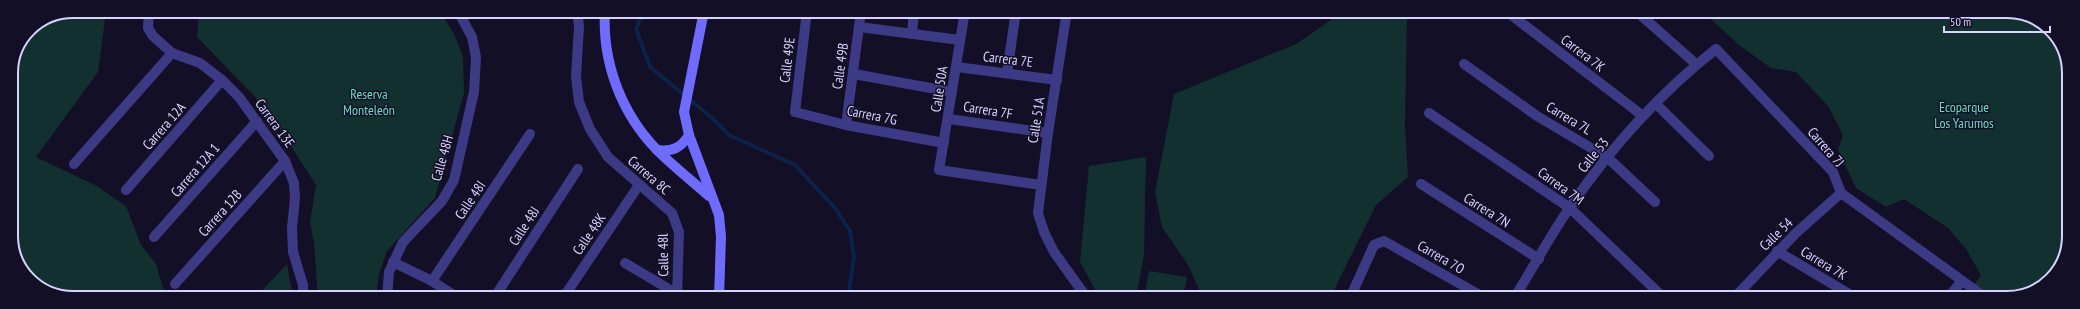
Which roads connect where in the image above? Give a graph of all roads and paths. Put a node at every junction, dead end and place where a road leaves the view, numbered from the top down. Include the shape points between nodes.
1 (149, 18) edge
2 (462, 18) edge
3 (577, 18) edge
4 (604, 18) edge
5 (703, 18) edge
6 (806, 18) edge
7 (860, 18) edge
8 (913, 18) edge
9 (964, 18) edge
10 (1015, 18) edge
11 (1066, 18) edge
12 (1515, 18) edge
13 (1644, 18) edge
14 (859, 27) junction
15 (912, 33) junction
16 (960, 40) junction
17 (1716, 49) joint
18 (172, 53) junction
19 (1464, 64) dead end
20 (1696, 64) junction
21 (956, 67) junction
22 (1007, 73) junction
23 (854, 74) junction
24 (222, 80) junction
25 (1057, 80) junction
26 (952, 92) junction
27 (1656, 104) junction
28 (795, 112) joint
29 (1429, 113) dead end
30 (1644, 116) junction
31 (949, 118) junction
32 (257, 121) junction
33 (846, 125) junction
34 (530, 134) dead end
35 (1048, 134) junction
36 (689, 135) junction
37 (944, 143) junction
38 (657, 150) junction
39 (1708, 156) dead end
40 (1608, 158) junction
41 (285, 161) junction
42 (74, 164) dead end
43 (578, 169) dead end
44 (1421, 184) dead end
45 (1041, 185) junction
46 (639, 186) junction
47 (126, 190) dead end
48 (1841, 193) junction
49 (711, 197) junction
50 (1655, 202) dead end
51 (1570, 208) junction
52 (672, 213) joint
53 (154, 237) dead end
54 (1778, 251) junction
55 (1539, 259) junction
56 (393, 262) junction
57 (625, 263) dead end
58 (432, 281) junction
59 (1961, 282) junction
60 (175, 284) dead end
61 (303, 291) edge
62 (388, 291) edge
63 (447, 291) edge
64 (499, 291) edge
65 (568, 291) edge
66 (669, 291) edge
67 (677, 291) edge
68 (719, 291) edge
69 (1082, 291) edge
70 (1353, 291) edge
71 (1473, 291) edge
72 (1518, 291) edge
73 (1657, 291) edge
74 (1741, 291) edge
75 (1844, 291) edge
76 (1954, 291) edge
77 (1975, 291) edge

1 - 18 street, Carrera 13E via 148,28 152,36
2 - 56 street, Calle 48H via 472,37 476,57 474,92 454,180 442,201 403,242
3 - 46 street, Carrera 8C via 576,77 579,102 590,129 608,157
4 - 38 main road via 606,50 616,86 633,120
5 - 36 main road via 684,112
6 - 28 street, Calle 49E
7 - 14 street, Calle 49B
8 - 15 street
9 - 16 street, Calle 50A
10 - 22 street
11 - 25 street, Calle 51A
12 - 30 street, Carrera 7K
13 - 20 street
14 - 15 street
14 - 23 street, Calle 49B
15 - 16 street
16 - 21 street, Calle 50A
17 - 20 street, Calle 53
17 - 48 street, Carrera 7J via 1833,172
18 - 24 street, Carrera 13E via 200,64
18 - 42 street
19 - 40 street, Carrera 7L via 1537,116
20 - 27 street, Calle 53
21 - 22 street, Carrera 7E
21 - 26 street, Calle 50A
22 - 25 street, Carrera 7E
23 - 26 street
23 - 33 street, Calle 49B
24 - 32 street, Carrera 13E
24 - 47 street, Carrera 12A
25 - 35 street, Calle 51A
26 - 31 street, Calle 50A
27 - 30 street, Calle 53
27 - 39 street
28 - 33 street, Carrera 7G
29 - 51 street, Carrera 7M
30 - 40 street, Calle 53
31 - 35 street, Carrera 7F
31 - 37 street, Calle 50A
32 - 41 street, Carrera 13E
32 - 53 street, Carrera 12A 1
33 - 37 street, Carrera 7G
34 - 58 street, Calle 48I
35 - 45 street, Calle 51A
36 - 38 main road via 676,149
36 - 49 main road
37 - 45 street, Calle 50A via 940,170
38 - 49 main road
40 - 50 street, Carrera 7L
40 - 51 street, Calle 53
41 - 60 street, Carrera 12B
41 - 61 street, Carrera 13E via 294,183 293,252
43 - 64 street, Calle 48J
44 - 55 street, Carrera 7N
45 - 69 street, Calle 51A via 1038,213 1044,232 1054,252
46 - 52 street, Carrera 8C
46 - 65 street, Calle 48K
48 - 54 street, Calle 54
48 - 59 street
49 - 68 main road via 719,215 721,237
51 - 55 street, Calle 53
51 - 73 street, Carrera 7M
52 - 67 street, Calle 48l via 679,232
54 - 74 street, Calle 54
54 - 75 street, Carrera 7K
55 - 72 street, Calle 53
56 - 58 street
56 - 62 street, Calle 48H via 389,272
57 - 66 street
58 - 63 street
59 - 76 street
59 - 77 street
70 - 71 street, Carrera 7O via 1374,245 1384,240

